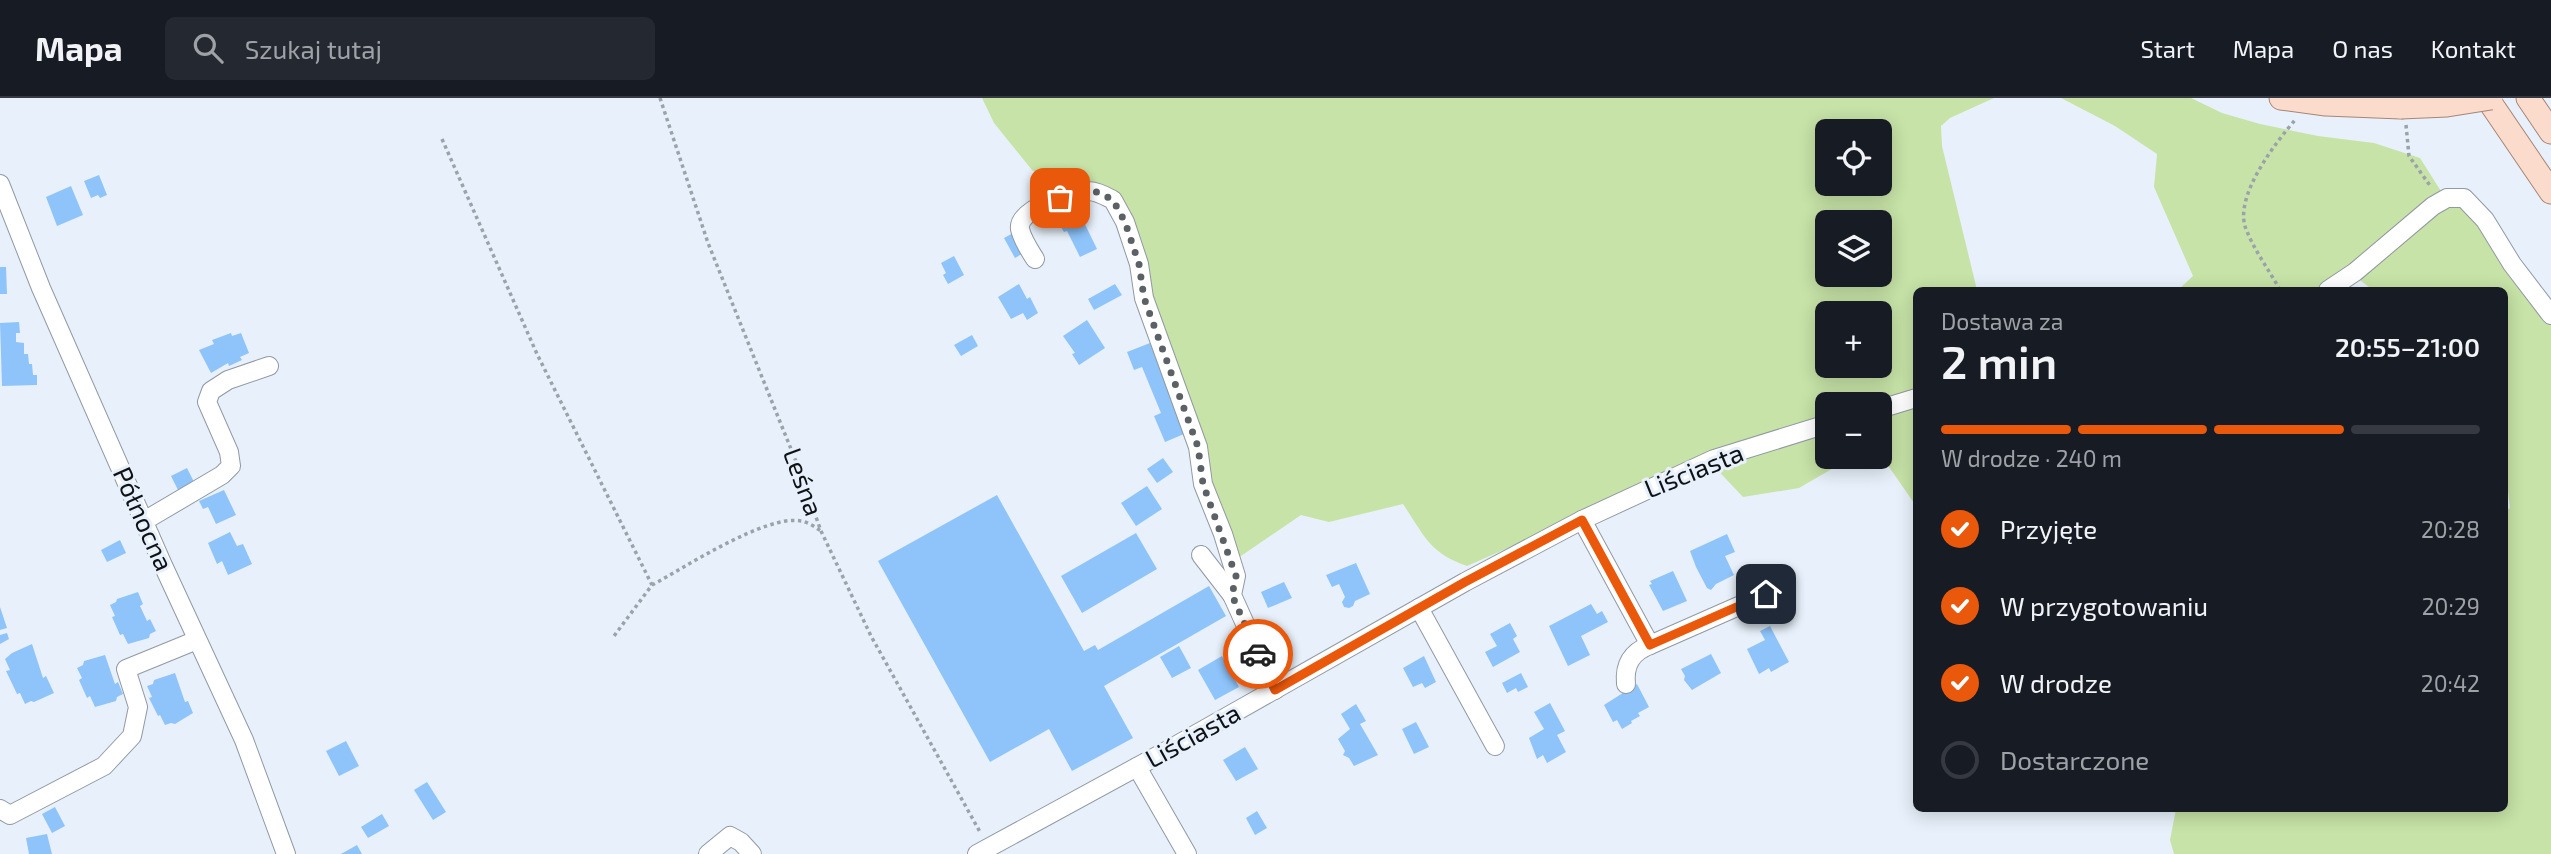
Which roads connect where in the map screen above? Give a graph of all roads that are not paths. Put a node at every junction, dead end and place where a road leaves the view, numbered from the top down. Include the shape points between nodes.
1 (2281, 98) edge
2 (2489, 98) edge
3 (2528, 98) edge
4 (2551, 132) edge
5 (0, 184) edge
6 (2551, 192) edge
7 (1035, 259) dead end
8 (2332, 287) edge
9 (2551, 315) edge
10 (269, 366) dead end
11 (1913, 399) edge
12 (1892, 405) edge
13 (1815, 428) edge
14 (1582, 520) junction
15 (144, 521) junction
16 (1201, 555) dead end
17 (1766, 594) dead end
18 (1232, 595) junction
19 (1419, 608) junction
20 (197, 640) junction
21 (1650, 645) junction
22 (1626, 684) dead end
23 (1275, 690) junction
24 (1495, 746) dead end
25 (1137, 767) junction
26 (0, 809) edge
27 (983, 851) edge
28 (286, 854) edge
29 (708, 854) edge
30 (752, 854) edge
31 (1187, 854) edge

1 - 2 main road, bridge via 2404,116
2 - 6 main road
3 - 4 main road
5 - 15 street, Północna
7 - 18 street via 1020,229 1028,214 1076,192 1089,190 1113,200 1129,232 1144,298 1198,447 1203,484 1236,576
8 - 9 street via 2433,206 2447,198 2464,198 2485,220
10 - 15 street via 211,391 207,402 231,466
11 - 12 street
13 - 14 street, Liściasta via 1714,459
14 - 19 street, Liściasta
14 - 21 street
15 - 20 street, Północna
16 - 18 street
17 - 21 street
18 - 23 street
19 - 23 street, Liściasta
19 - 24 street
20 - 26 street via 126,669 138,707 132,736 104,766 10,815
20 - 28 street, Północna via 244,740
21 - 22 street via 1636,650 1625,669
23 - 25 street, Liściasta
25 - 27 street, Liściasta
25 - 31 street
29 - 30 street via 730,836

